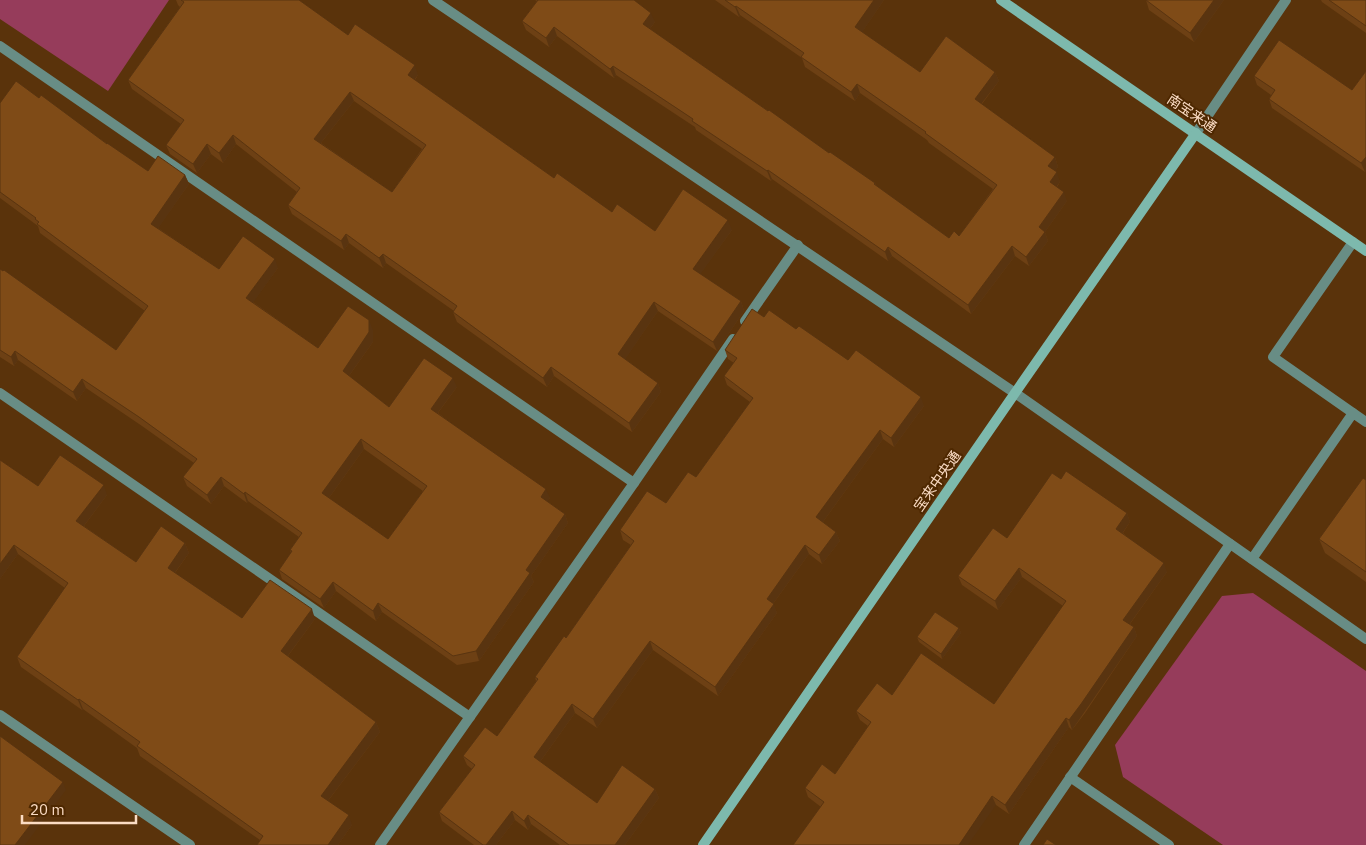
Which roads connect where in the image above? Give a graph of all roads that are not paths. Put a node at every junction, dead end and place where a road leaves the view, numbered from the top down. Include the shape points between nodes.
1 (433, 0) edge
2 (1001, 0) edge
3 (1286, 0) edge
4 (0, 46) edge
5 (1196, 133) junction
6 (1353, 242) junction
7 (798, 245) junction
8 (1366, 251) edge
9 (0, 393) edge
10 (1015, 393) junction
11 (1353, 413) junction
12 (1366, 422) edge
13 (634, 483) junction
14 (1230, 544) junction
15 (1252, 559) junction
16 (1366, 639) edge
17 (0, 715) edge
18 (470, 717) junction
19 (1070, 777) junction
20 (190, 845) edge
21 (380, 845) edge
22 (703, 845) edge
23 (1024, 845) edge
24 (1169, 845) edge

1 - 7 street
2 - 5 street, 南宝来通
3 - 5 street
4 - 13 street
5 - 6 street, 南宝来通
5 - 10 street, 宝来中央通
6 - 8 street, 南宝来通
6 - 11 street via 1273,358
7 - 10 street
7 - 13 street
9 - 18 street
10 - 14 street
10 - 22 street, 宝来中央通
11 - 12 street
11 - 15 street
13 - 18 street
14 - 15 street
14 - 19 street
15 - 16 street
17 - 20 street
18 - 21 street
19 - 23 street
19 - 24 street

